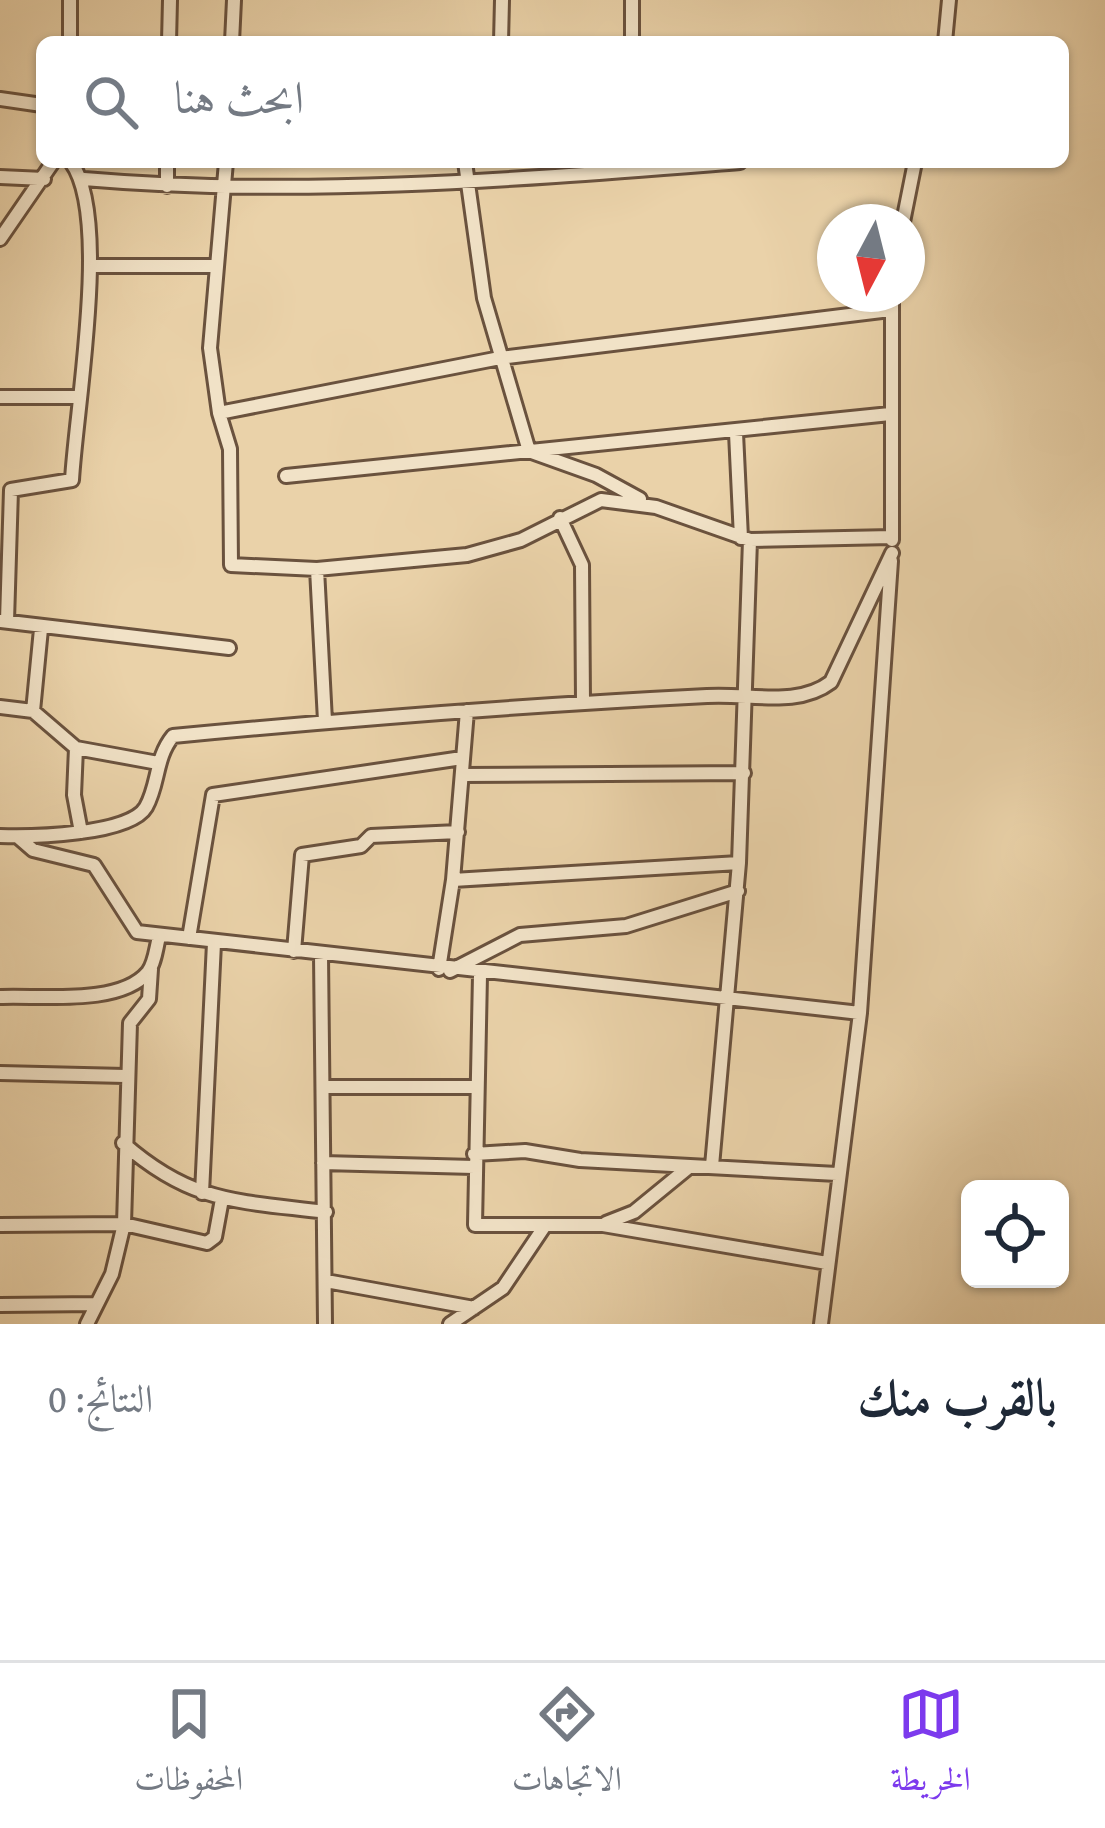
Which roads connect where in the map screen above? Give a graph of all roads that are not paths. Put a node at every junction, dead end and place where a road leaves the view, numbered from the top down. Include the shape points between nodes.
1 (70, 0) edge
2 (170, 0) edge
3 (234, 0) edge
4 (502, 0) edge
5 (632, 0) edge
6 (949, 0) edge
7 (70, 36) edge
8 (169, 36) edge
9 (232, 36) edge
10 (502, 36) edge
11 (632, 36) edge
12 (946, 36) edge
13 (0, 99) edge
14 (36, 104) edge
15 (50, 168) edge
16 (76, 168) edge
17 (167, 168) edge
18 (226, 168) edge
19 (465, 168) edge
20 (610, 168) edge
21 (913, 168) edge
22 (0, 177) edge
23 (44, 179) junction
24 (84, 179) junction
25 (466, 182) junction
26 (167, 186) junction
27 (224, 186) junction
28 (906, 204) edge
29 (0, 239) edge
30 (91, 266) junction
31 (215, 266) junction
32 (874, 312) edge
33 (890, 312) edge
34 (500, 358) junction
35 (0, 397) edge
36 (76, 397) junction
37 (218, 412) junction
38 (890, 414) junction
39 (736, 433) junction
40 (529, 451) junction
41 (286, 476) dead end
42 (656, 507) junction
43 (560, 518) junction
44 (892, 537) junction
45 (746, 539) junction
46 (892, 553) junction
47 (317, 569) junction
48 (3, 621) edge
49 (40, 629) junction
50 (229, 648) dead end
51 (749, 693) junction
52 (583, 703) junction
53 (0, 707) edge
54 (33, 711) junction
55 (467, 711) junction
56 (326, 722) junction
57 (76, 748) junction
58 (462, 758) junction
59 (158, 763) junction
60 (743, 773) junction
61 (462, 775) junction
62 (81, 832) junction
63 (458, 832) junction
64 (0, 836) edge
65 (18, 837) junction
66 (740, 863) junction
67 (453, 880) junction
68 (738, 891) junction
69 (159, 937) junction
70 (189, 938) junction
71 (214, 943) junction
72 (294, 951) junction
73 (321, 955) junction
74 (151, 969) junction
75 (444, 970) junction
76 (480, 974) junction
77 (0, 997) edge
78 (729, 1002) junction
79 (860, 1012) junction
80 (0, 1073) edge
81 (125, 1076) junction
82 (324, 1087) junction
83 (475, 1088) junction
84 (123, 1143) junction
85 (474, 1161) junction
86 (323, 1163) junction
87 (712, 1166) junction
88 (689, 1167) junction
89 (837, 1174) junction
90 (202, 1193) junction
91 (223, 1199) junction
92 (326, 1212) junction
93 (124, 1224) junction
94 (0, 1225) edge
95 (603, 1225) junction
96 (544, 1227) junction
97 (827, 1263) junction
98 (326, 1281) junction
99 (96, 1304) junction
100 (0, 1305) edge
101 (474, 1308) junction
102 (87, 1324) edge
103 (325, 1324) edge
104 (450, 1324) edge
105 (821, 1324) edge

1 - 7 street
2 - 8 street
3 - 9 street
4 - 10 street
5 - 11 street
6 - 12 street
13 - 14 street
15 - 23 street
16 - 24 street
17 - 26 street
18 - 27 street
19 - 25 street
20 - 25 street
21 - 28 street
22 - 23 street
23 - 29 street
24 - 26 street
24 - 30 street
25 - 27 street
25 - 34 street
26 - 27 street
27 - 31 street
30 - 31 street
30 - 36 street
31 - 37 street via 210,348
32 - 34 street
33 - 38 street
34 - 37 street
34 - 40 street
35 - 36 street
36 - 48 street via 71,483 11,490
37 - 47 street via 230,449 231,565
38 - 39 street
38 - 44 street
39 - 40 street
39 - 45 street
40 - 41 street
40 - 42 street
42 - 43 street via 601,500
42 - 45 street
43 - 47 street via 521,540 467,555
43 - 52 street via 582,565
44 - 45 street
44 - 46 street
45 - 51 street
46 - 51 street via 831,682 788,699
46 - 79 street
47 - 56 street
48 - 49 street
49 - 50 street
49 - 54 street
51 - 52 street
51 - 60 street
52 - 55 street
53 - 54 street
54 - 57 street
55 - 56 street
55 - 58 street
56 - 59 street via 173,736
57 - 59 street
57 - 62 street
58 - 61 street
58 - 70 street via 213,795
59 - 62 street via 138,817
60 - 61 street
60 - 66 street
61 - 63 street
62 - 65 street
63 - 67 street
63 - 72 street via 371,836 361,846 302,855
64 - 65 street
65 - 69 street via 33,850 94,866 129,927
66 - 67 street
66 - 68 street
67 - 75 street
68 - 75 street via 626,926 520,934
68 - 78 street
69 - 70 street
69 - 74 street
70 - 71 street
71 - 72 street
71 - 90 street
72 - 73 street
73 - 75 street
73 - 82 street
74 - 77 street via 117,990
74 - 81 street via 149,999 130,1023
75 - 76 street
76 - 78 street
76 - 83 street
78 - 79 street
78 - 87 street
79 - 89 street
80 - 81 street
81 - 84 street
82 - 83 street
82 - 86 street
83 - 85 street
84 - 90 street via 160,1175
84 - 93 street
85 - 86 street
85 - 88 street via 525,1150
85 - 96 street via 475,1225
86 - 92 street
87 - 88 street
87 - 89 street
88 - 95 street via 634,1212
89 - 97 street
90 - 91 street
91 - 92 street
91 - 93 street via 207,1243
92 - 98 street
93 - 94 street
93 - 99 street
95 - 96 street
95 - 97 street
96 - 101 street via 523,1265
97 - 105 street
98 - 101 street
98 - 103 street
99 - 100 street
99 - 102 street
101 - 104 street

